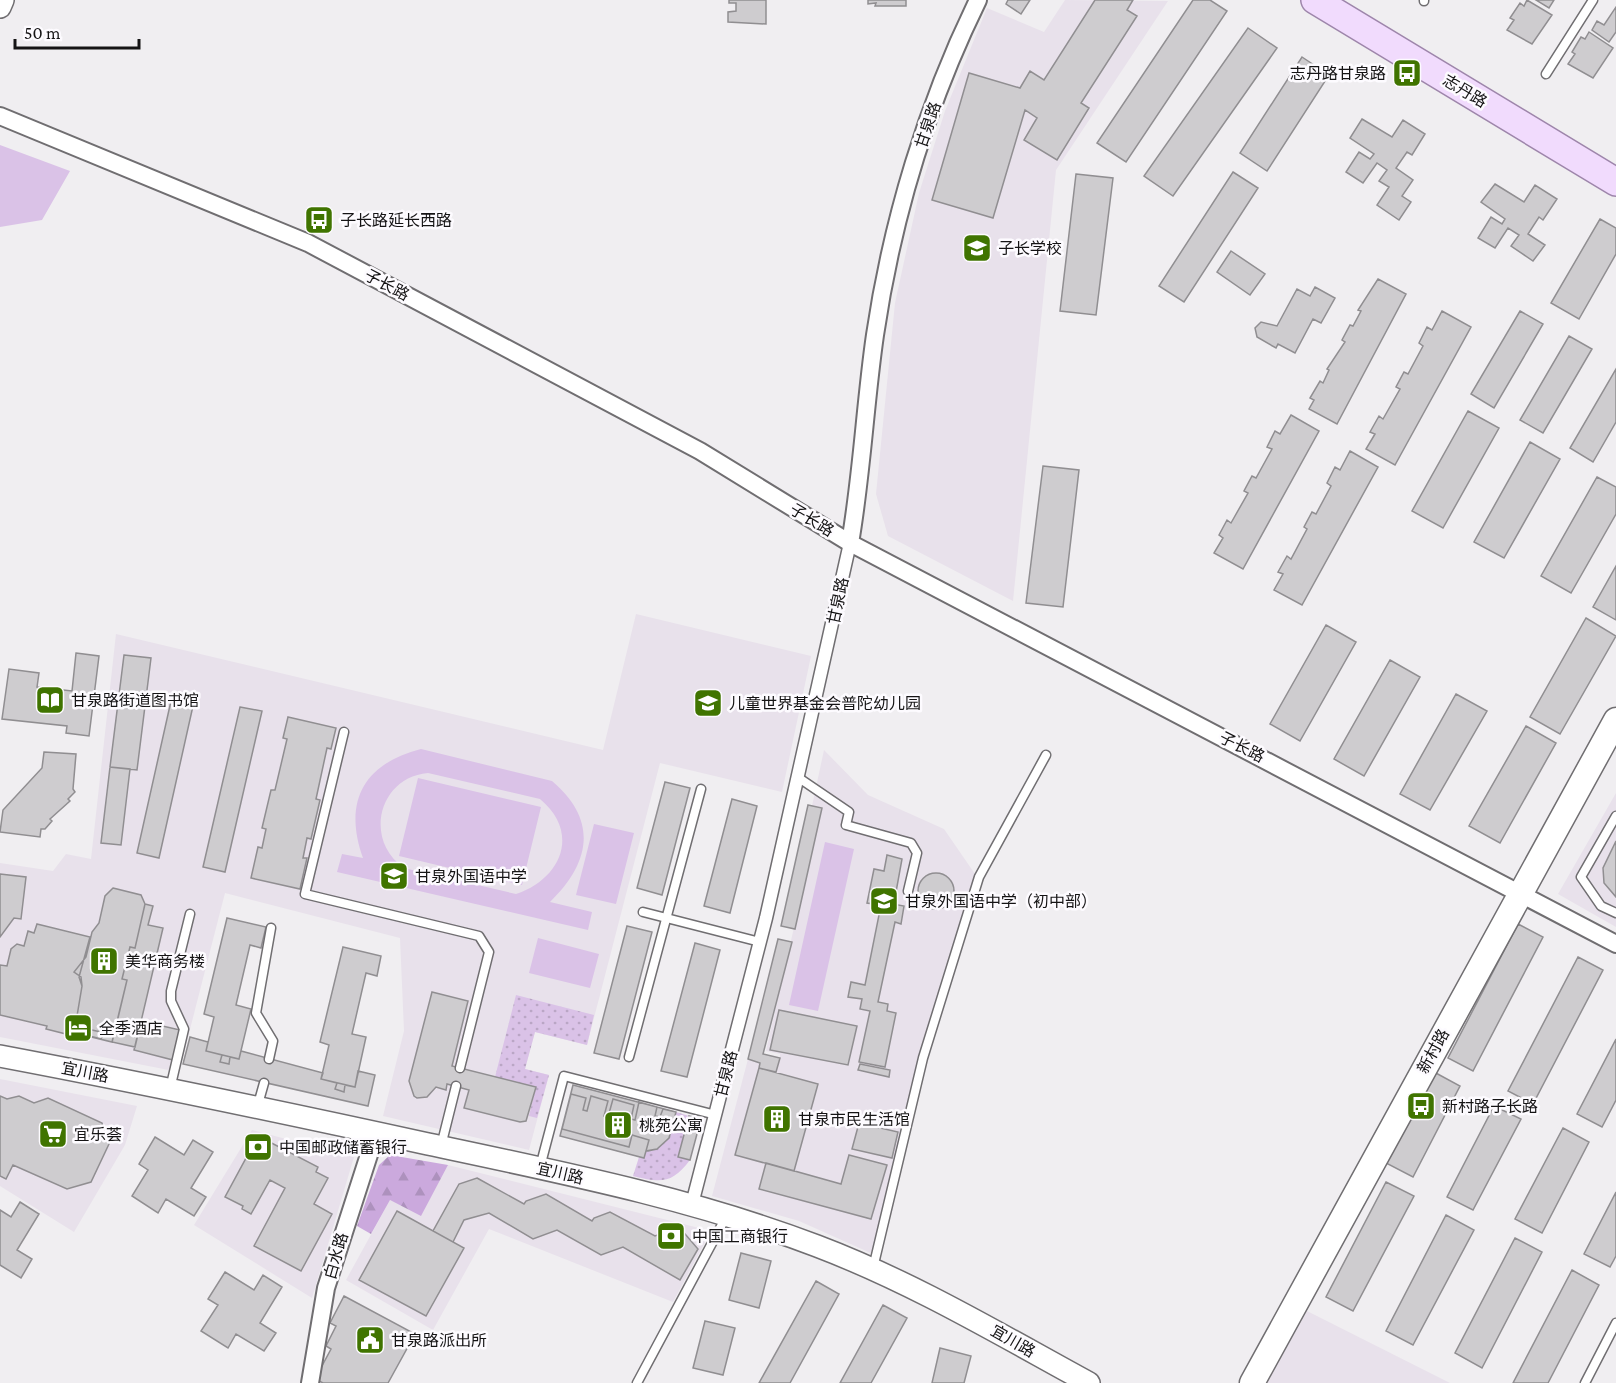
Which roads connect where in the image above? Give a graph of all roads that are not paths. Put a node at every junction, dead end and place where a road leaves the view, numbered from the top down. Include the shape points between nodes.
1 (3, 0) edge
2 (978, 0) edge
3 (1315, 0) edge
4 (1350, 0) edge
5 (1593, 0) edge
6 (0, 8) edge
7 (1546, 74) dead end
8 (0, 116) edge
9 (1616, 162) edge
10 (1616, 182) edge
11 (850, 543) junction
12 (1616, 720) edge
13 (344, 732) dead end
14 (1046, 755) dead end
15 (799, 778) junction
16 (701, 789) dead end
17 (1616, 816) edge
18 (908, 891) dead end
19 (1520, 892) junction
20 (643, 912) dead end
21 (1616, 913) edge
22 (190, 915) dead end
23 (666, 918) junction
24 (271, 928) dead end
25 (760, 942) junction
26 (1616, 944) edge
27 (0, 1056) edge
28 (629, 1057) dead end
29 (269, 1059) dead end
30 (460, 1068) dead end
31 (264, 1083) dead end
32 (456, 1086) dead end
33 (170, 1089) junction
34 (257, 1108) junction
35 (716, 1115) junction
36 (376, 1132) junction
37 (441, 1146) junction
38 (540, 1168) junction
39 (692, 1204) junction
40 (728, 1214) junction
41 (873, 1269) junction
42 (1616, 1323) edge
43 (310, 1383) edge
44 (637, 1383) edge
45 (1089, 1383) edge
46 (1251, 1383) edge
47 (1585, 1383) edge

1 - 6 street
2 - 11 street, 甘泉路 via 921,145 885,279
3 - 10 main road, 志丹路
4 - 9 main road, 志丹路
5 - 7 lane
8 - 11 street, 子长路 via 308,243 700,451
11 - 15 street, 甘泉路
11 - 19 street, 子长路
12 - 19 main road, 新村路
13 - 30 lane via 305,894 479,936 489,952
14 - 41 lane via 979,877 922,1058
15 - 18 lane via 849,812 846,825 911,843 917,853
15 - 25 street, 甘泉路
16 - 23 lane
17 - 21 lane via 1581,878 1602,906
19 - 26 street, 子长路
19 - 46 main road, 新村路
20 - 23 lane
22 - 33 lane via 171,991 171,1001 184,1029
23 - 25 lane
23 - 28 lane
24 - 29 lane via 256,1013 273,1041
25 - 35 street, 甘泉路
27 - 33 street, 宜川路
31 - 34 lane
32 - 37 lane
33 - 34 street, 宜川路
34 - 36 street, 宜川路
35 - 38 lane via 564,1076
35 - 39 street, 甘泉路
36 - 37 street, 宜川路
36 - 43 street, 白水路 via 329,1278
37 - 38 street, 宜川路
38 - 39 street, 宜川路
39 - 40 street, 宜川路
40 - 41 street, 宜川路
40 - 44 lane
41 - 45 street, 宜川路 via 930,1295
42 - 47 lane

